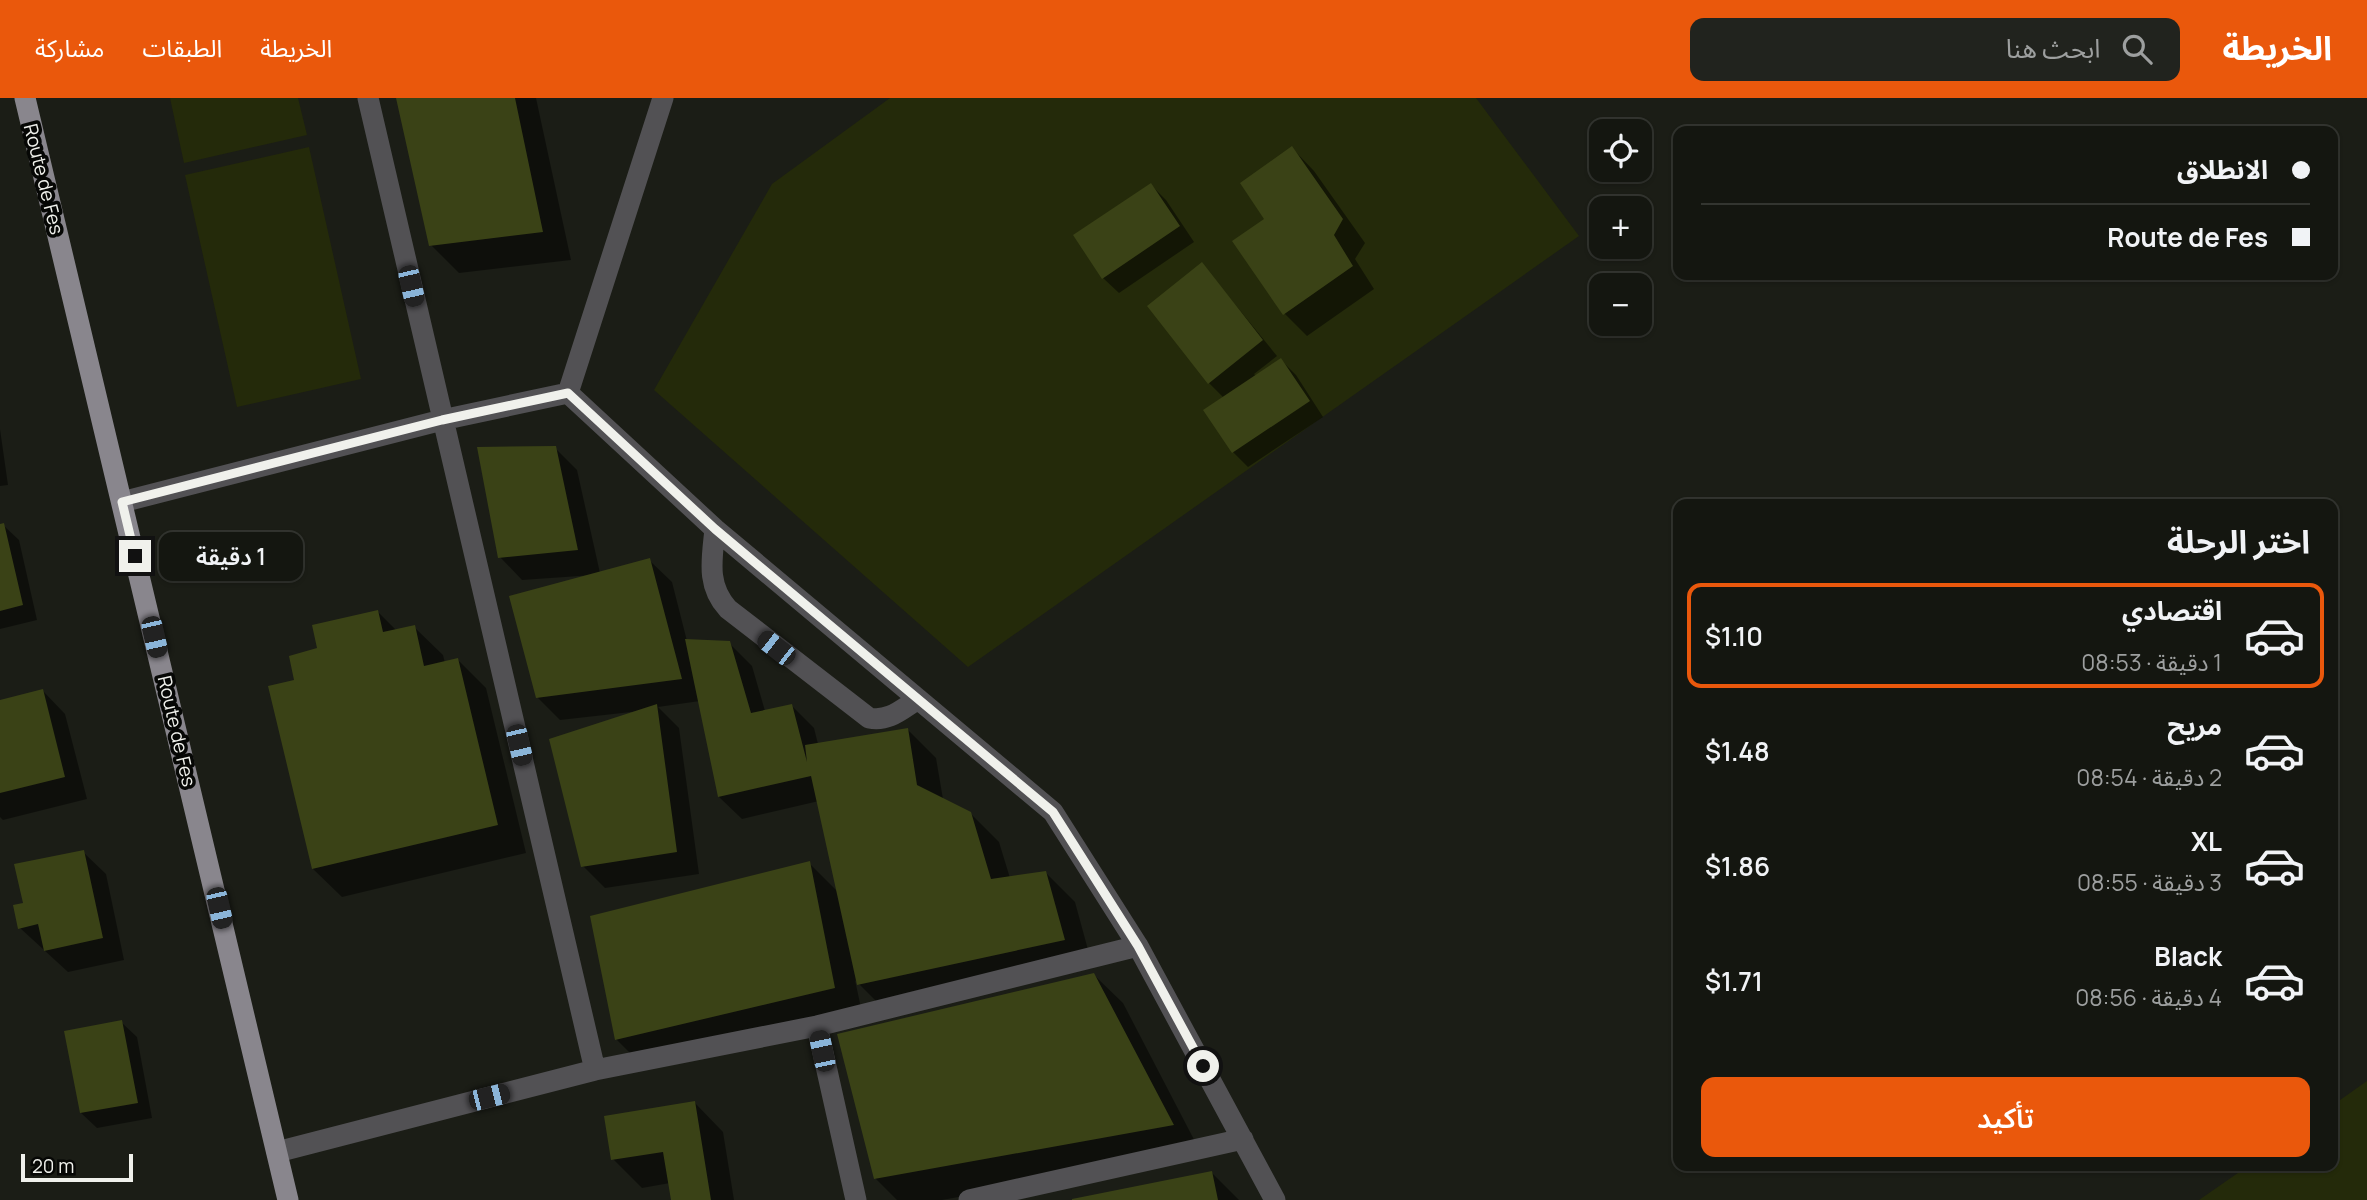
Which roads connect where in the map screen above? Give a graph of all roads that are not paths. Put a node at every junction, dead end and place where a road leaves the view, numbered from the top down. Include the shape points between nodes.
1 (25, 98) edge
2 (368, 98) edge
3 (663, 98) edge
4 (568, 393) junction
5 (442, 420) junction
6 (122, 502) junction
7 (715, 529) junction
8 (918, 699) junction
9 (1138, 946) junction
10 (817, 1026) junction
11 (595, 1070) junction
12 (1242, 1139) junction
13 (277, 1152) junction
14 (288, 1200) edge
15 (856, 1200) edge
16 (969, 1200) edge
17 (1275, 1200) edge

1 - 6 main road, Route de Fes
2 - 5 street
3 - 4 street
4 - 5 street
4 - 7 street
5 - 6 street
5 - 11 street
6 - 13 main road, Route de Fes
7 - 8 street
7 - 8 street via 710,573 718,599 728,609 869,718 891,717
8 - 9 street via 1053,812
9 - 10 street
9 - 12 street
10 - 11 street
10 - 15 street
11 - 13 street
12 - 16 street
12 - 17 street
13 - 14 main road, Route de Fes

